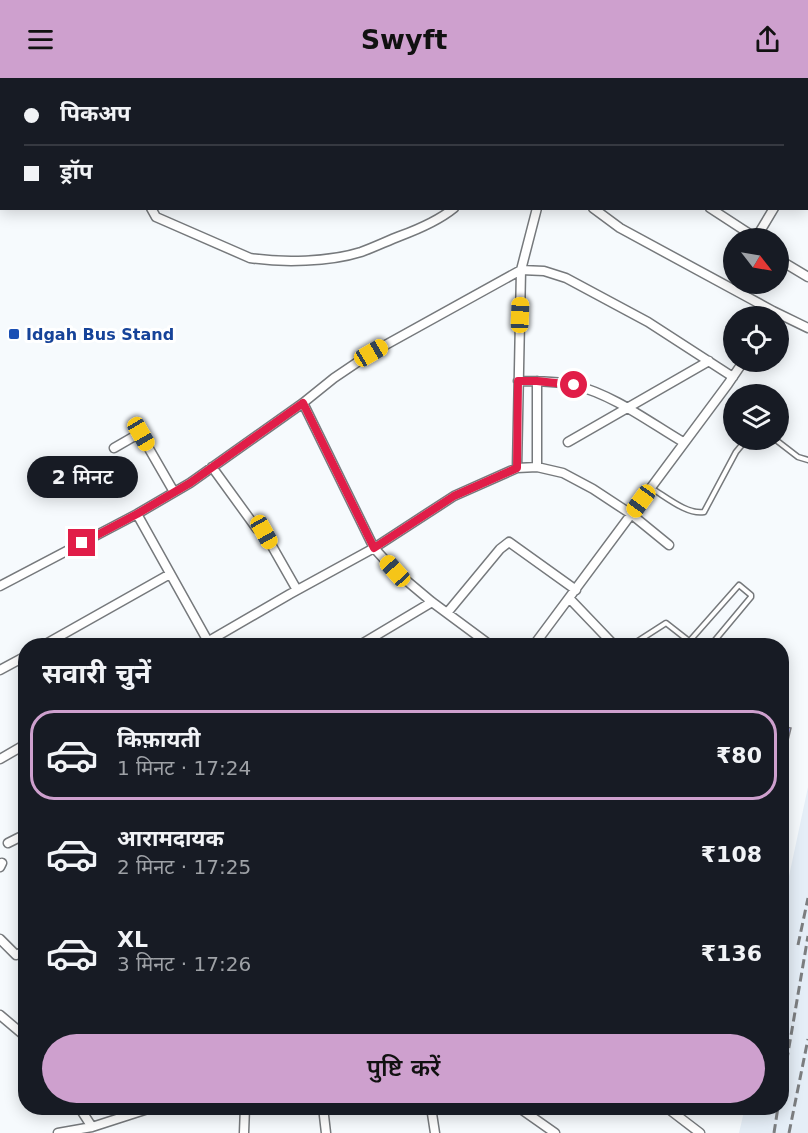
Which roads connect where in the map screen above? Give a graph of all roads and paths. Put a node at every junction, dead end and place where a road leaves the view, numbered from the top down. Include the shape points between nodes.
1 (152, 210) edge
2 (451, 210) edge
3 (536, 210) edge
4 (596, 210) edge
5 (713, 210) edge
6 (773, 210) edge
7 (789, 266) edge
8 (521, 270) junction
9 (808, 277) edge
10 (723, 279) edge
11 (746, 294) edge
12 (762, 306) edge
13 (789, 321) edge
14 (808, 328) edge
15 (709, 360) junction
16 (736, 372) edge
17 (733, 377) junction
18 (518, 381) junction
19 (537, 381) junction
20 (303, 403) junction
21 (627, 409) junction
22 (568, 442) dead end
23 (683, 442) junction
24 (114, 448) dead end
25 (737, 450) edge
26 (789, 450) edge
27 (808, 460) edge
28 (212, 467) junction
29 (537, 467) junction
30 (517, 468) junction
31 (650, 488) junction
32 (174, 492) junction
33 (137, 514) junction
34 (631, 514) junction
35 (669, 545) dead end
36 (374, 548) junction
37 (170, 574) junction
38 (0, 586) edge
39 (297, 590) junction
40 (576, 590) junction
41 (569, 598) junction
42 (432, 602) junction
43 (447, 613) junction
44 (56, 638) edge
45 (204, 638) edge
46 (217, 638) edge
47 (372, 638) edge
48 (481, 638) edge
49 (539, 638) edge
50 (607, 638) edge
51 (643, 638) edge
52 (682, 638) edge
53 (692, 638) edge
54 (717, 638) edge
55 (18, 660) edge
56 (0, 670) edge
57 (18, 749) edge
58 (0, 759) edge
59 (18, 838) edge
60 (8, 843) dead end
61 (0, 939) edge
62 (18, 954) edge
63 (0, 1015) edge
64 (18, 1030) edge
65 (84, 1115) edge
66 (128, 1115) edge
67 (245, 1115) edge
68 (324, 1115) edge
69 (432, 1115) edge
70 (529, 1115) edge
71 (676, 1115) edge
72 (92, 1126) junction
73 (58, 1133) edge
74 (244, 1133) edge
75 (326, 1133) edge
76 (435, 1133) edge
77 (555, 1133) edge
78 (700, 1133) edge

1 - 2 street via 156,217 250,258 266,260 345,256 421,227
3 - 8 street
4 - 10 street via 620,228
5 - 6 street via 756,238
7 - 9 street
8 - 15 street via 544,271 566,278
8 - 18 street
8 - 20 street via 371,353
11 - 12 street
13 - 14 street
15 - 17 street
15 - 21 street
16 - 17 street
17 - 23 street
18 - 19 street
18 - 30 street
19 - 21 street via 580,387
19 - 29 street
20 - 28 street
20 - 36 street
21 - 22 street
21 - 23 street
23 - 31 street
24 - 32 street via 140,433
25 - 31 lane via 704,512 687,509
26 - 27 lane
28 - 32 street
28 - 39 street via 257,529 264,532
29 - 30 street
29 - 34 street via 562,472
30 - 36 street via 454,496
31 - 34 street
32 - 33 street
33 - 37 street
33 - 38 street
34 - 35 street
34 - 40 street
36 - 39 street
36 - 42 street
37 - 44 street
37 - 45 street
39 - 46 street
40 - 41 street
40 - 43 street via 509,542
41 - 49 street
41 - 50 street
42 - 43 street
42 - 47 street
43 - 48 street
51 - 52 lane via 666,623
53 - 54 lane via 739,585 751,597
55 - 56 street
57 - 58 street
59 - 60 street
61 - 62 street
63 - 64 street
65 - 72 street
66 - 72 street
67 - 74 street
68 - 75 street
69 - 76 street
70 - 77 street
71 - 78 street
72 - 73 street

